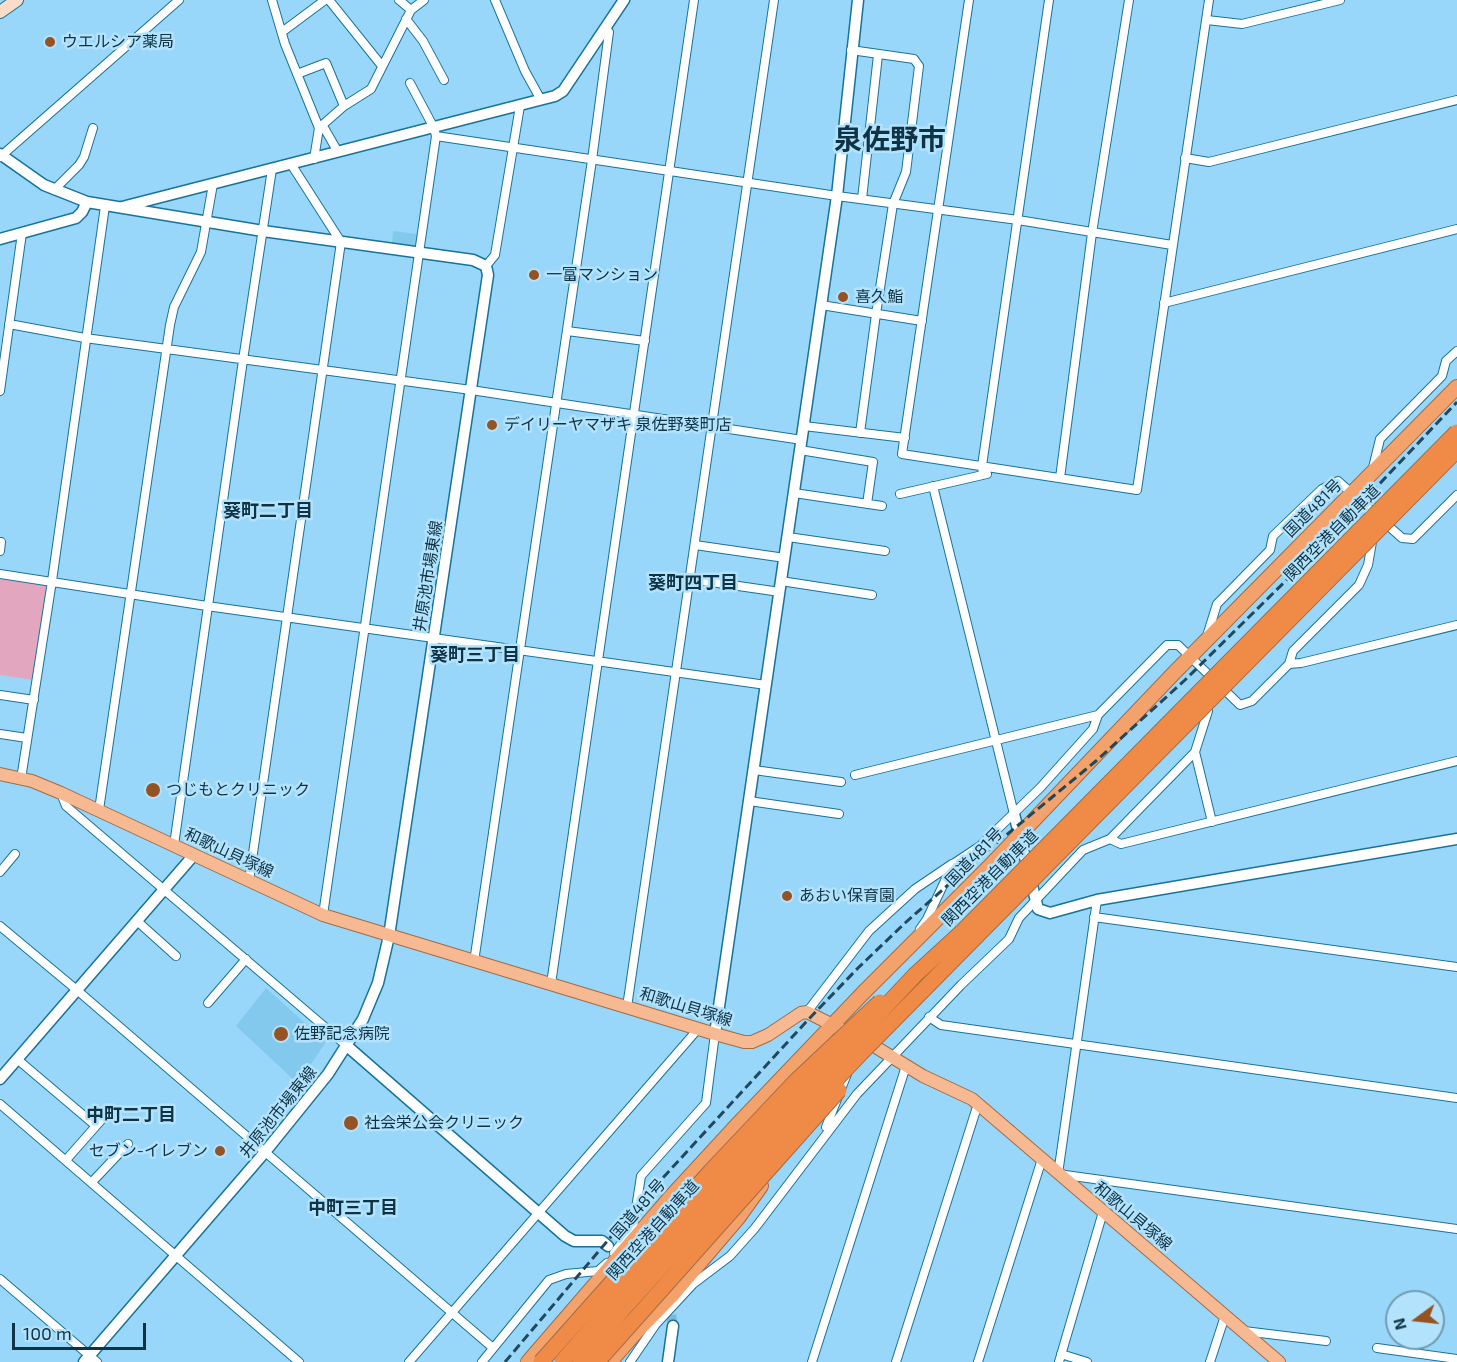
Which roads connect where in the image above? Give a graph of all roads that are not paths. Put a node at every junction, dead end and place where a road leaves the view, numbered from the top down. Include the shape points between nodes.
1 (17, 0) edge
2 (179, 0) edge
3 (272, 0) edge
4 (327, 0) edge
5 (399, 0) edge
6 (424, 0) edge
7 (495, 0) edge
8 (624, 0) edge
9 (694, 0) edge
10 (774, 0) edge
11 (858, 0) edge
12 (969, 0) edge
13 (1049, 0) edge
14 (1130, 0) edge
15 (1209, 0) edge
16 (1340, 0) edge
17 (411, 10) junction
18 (0, 12) edge
19 (406, 19) junction
20 (1207, 20) junction
21 (605, 28) junction
22 (282, 32) junction
23 (851, 50) junction
24 (878, 55) junction
25 (382, 66) junction
26 (297, 74) junction
27 (444, 80) dead end
28 (410, 83) dead end
29 (541, 100) junction
30 (1457, 100) edge
31 (344, 106) junction
32 (520, 106) junction
33 (321, 127) junction
34 (93, 128) dead end
35 (435, 132) junction
36 (514, 148) junction
37 (338, 153) junction
38 (1, 155) edge
39 (1185, 158) junction
40 (314, 159) junction
41 (592, 160) junction
42 (291, 164) junction
43 (272, 169) junction
44 (669, 171) junction
45 (748, 183) junction
46 (213, 184) junction
47 (54, 190) junction
48 (837, 196) junction
49 (862, 199) junction
50 (87, 202) junction
51 (893, 204) junction
52 (105, 206) junction
53 (117, 208) junction
54 (938, 210) junction
55 (1018, 220) junction
56 (207, 222) junction
57 (1457, 229) edge
58 (263, 231) junction
59 (22, 233) junction
60 (1092, 233) junction
61 (0, 239) edge
62 (341, 242) junction
63 (1172, 245) junction
64 (418, 254) junction
65 (486, 267) junction
66 (1164, 303) junction
67 (821, 305) junction
68 (876, 314) junction
69 (922, 321) junction
70 (9, 324) junction
71 (567, 330) junction
72 (85, 338) junction
73 (645, 341) junction
74 (167, 348) junction
75 (1457, 351) edge
76 (243, 360) junction
77 (323, 371) junction
78 (401, 382) junction
79 (1457, 387) edge
80 (471, 390) junction
81 (0, 391) edge
82 (556, 404) junction
83 (634, 416) junction
84 (804, 426) junction
85 (712, 427) junction
86 (1457, 432) edge
87 (860, 433) junction
88 (905, 438) junction
89 (801, 445) junction
90 (1457, 450) edge
91 (1457, 456) edge
92 (982, 470) junction
93 (1372, 472) junction
94 (1060, 478) junction
95 (933, 486) junction
96 (1352, 492) junction
97 (794, 493) junction
98 (900, 494) dead end
99 (1457, 495) edge
100 (867, 504) junction
101 (882, 506) dead end
102 (1388, 526) junction
103 (788, 537) junction
104 (1371, 542) junction
105 (695, 545) junction
106 (885, 551) dead end
107 (784, 558) junction
108 (0, 574) edge
109 (690, 579) junction
110 (52, 581) junction
111 (780, 586) junction
112 (131, 593) junction
113 (872, 595) dead end
114 (207, 606) junction
115 (288, 616) junction
116 (1457, 625) edge
117 (365, 628) junction
118 (434, 638) junction
119 (1206, 640) junction
120 (520, 649) junction
121 (1190, 656) junction
122 (598, 661) junction
123 (1289, 664) junction
124 (676, 673) junction
125 (766, 684) junction
126 (1227, 692) junction
127 (0, 695) edge
128 (34, 700) junction
129 (1208, 711) junction
130 (1098, 716) junction
131 (0, 734) edge
132 (27, 738) junction
133 (996, 740) junction
134 (1195, 752) junction
135 (1457, 761) edge
136 (754, 770) junction
137 (0, 774) edge
138 (855, 775) dead end
139 (21, 779) junction
140 (841, 782) dead end
141 (61, 793) junction
142 (749, 801) junction
143 (99, 810) junction
144 (839, 814) dead end
145 (1014, 814) junction
146 (1212, 822) junction
147 (1019, 834) junction
148 (1110, 839) junction
149 (1457, 839) edge
150 (174, 845) junction
151 (15, 854) dead end
152 (193, 856) junction
153 (952, 864) junction
154 (0, 872) edge
155 (249, 881) junction
156 (164, 889) junction
157 (1034, 894) junction
158 (1097, 900) junction
159 (323, 915) junction
160 (1094, 917) junction
161 (137, 921) junction
162 (0, 926) edge
163 (389, 936) junction
164 (902, 954) junction
165 (176, 956) dead end
166 (246, 959) junction
167 (474, 962) junction
168 (1457, 967) edge
169 (915, 975) junction
170 (551, 984) junction
171 (78, 991) junction
172 (921, 991) junction
173 (208, 1003) dead end
174 (627, 1007) junction
175 (807, 1012) junction
176 (930, 1017) junction
177 (834, 1025) junction
178 (698, 1029) junction
179 (715, 1034) junction
180 (1075, 1045) junction
181 (347, 1046) junction
182 (874, 1046) junction
183 (891, 1056) junction
184 (17, 1059) junction
185 (906, 1066) junction
186 (847, 1074) junction
187 (0, 1079) edge
188 (772, 1089) junction
189 (1457, 1098) edge
190 (0, 1104) edge
191 (980, 1105) junction
192 (816, 1108) junction
193 (103, 1118) dead end
194 (96, 1126) junction
195 (128, 1144) dead end
196 (265, 1152) junction
197 (1042, 1159) junction
198 (66, 1160) junction
199 (1058, 1174) junction
200 (92, 1182) junction
201 (787, 1184) junction
202 (1103, 1212) junction
203 (538, 1213) junction
204 (1457, 1229) edge
205 (608, 1245) dead end
206 (177, 1256) junction
207 (0, 1279) edge
208 (452, 1313) junction
209 (1225, 1316) junction
210 (673, 1326) tunnel mouth
211 (1243, 1331) junction
212 (1326, 1341) dead end
213 (493, 1348) junction
214 (1377, 1348) dead end
215 (1060, 1358) edge
216 (1457, 1359) edge
217 (90, 1360) edge
218 (299, 1362) edge
219 (409, 1362) edge
220 (482, 1362) edge
221 (528, 1362) edge
222 (541, 1362) edge
223 (552, 1362) edge
224 (562, 1362) edge
225 (580, 1362) edge
226 (585, 1362) edge
227 (597, 1362) edge
228 (610, 1362) edge
229 (630, 1362) edge
230 (668, 1362) edge
231 (812, 1362) edge
232 (896, 1362) edge
233 (978, 1362) edge
234 (1087, 1362) edge
235 (1210, 1362) edge
236 (1279, 1362) edge

1 - 18 main road
2 - 38 street
3 - 22 street
4 - 22 street
4 - 25 street
5 - 17 street
6 - 17 street
7 - 29 street
8 - 21 street
9 - 44 street
10 - 45 street
11 - 23 street
12 - 54 street
13 - 55 street
14 - 60 street
15 - 20 street
16 - 20 street via 1242,24
17 - 19 street
19 - 25 street
19 - 27 street
20 - 39 street
21 - 29 street via 563,91
21 - 41 street via 609,32
22 - 26 street
23 - 24 street
23 - 48 street
24 - 49 street
24 - 51 street via 914,59 919,66 906,172
25 - 31 street via 371,89
26 - 31 street via 326,63
26 - 33 street
28 - 35 street
29 - 32 street
30 - 39 street via 1209,162
31 - 33 street
32 - 35 street
32 - 36 street
33 - 37 street
33 - 40 street
34 - 47 street via 79,165
35 - 36 street
35 - 37 street
35 - 64 street
36 - 41 street
36 - 65 street via 495,255
37 - 40 street
38 - 47 street
39 - 63 street
40 - 42 street
41 - 44 street
41 - 71 street
42 - 43 street
42 - 62 street
43 - 46 street
43 - 58 street
44 - 45 street
44 - 73 street
45 - 48 street
45 - 85 street
46 - 53 street
46 - 56 street
47 - 50 street
48 - 49 street
48 - 67 street
49 - 51 street
50 - 52 street
50 - 59 street via 76,218
51 - 54 street
51 - 68 street
52 - 53 street
52 - 72 street
53 - 56 street
54 - 55 street
54 - 69 street
55 - 60 street
55 - 92 street
56 - 58 street
56 - 74 street via 201,252 174,307
57 - 66 street
58 - 62 street
58 - 76 street
59 - 61 street
59 - 70 street
60 - 63 street
60 - 94 street
62 - 64 street
62 - 77 street
63 - 66 street
64 - 65 street via 473,260
64 - 78 street
65 - 80 street, 井原池市場東線
66 - 94 street via 1137,490
67 - 68 street
67 - 84 street
68 - 69 street
68 - 87 street
69 - 88 street
70 - 72 street
70 - 81 street
71 - 73 street
71 - 82 street
72 - 74 street
72 - 110 street
73 - 83 street
74 - 76 street
74 - 112 street
75 - 93 street via 1446,361 1442,376 1380,439
76 - 77 street
76 - 114 street
77 - 78 street
77 - 115 street
78 - 80 street
78 - 117 street
79 - 93 highway, 国道481号
80 - 82 street
80 - 118 street, 井原池市場東線
82 - 83 street
82 - 120 street
83 - 85 street
83 - 122 street
84 - 87 street
84 - 89 street
85 - 89 street
85 - 105 street
86 - 169 highway, 関西空港自動車道, bridge
87 - 88 street
88 - 92 street via 903,454
89 - 97 street
89 - 100 street via 873,462
90 - 172 highway, 関西空港自動車道, bridge
91 - 102 highway
92 - 94 street via 1005,469
92 - 95 street
93 - 96 highway, 国道481号
95 - 98 street
95 - 133 street
96 - 102 street
96 - 119 highway, 国道481号
96 - 119 street via 1338,481 1322,489 1273,536 1270,550 1217,604
97 - 100 street
97 - 103 street
99 - 102 street via 1413,539 1402,538
100 - 101 street
102 - 104 highway
103 - 106 street
103 - 107 street
104 - 123 street via 1368,565 1359,585 1293,651
104 - 126 highway
105 - 107 street
105 - 109 street
107 - 111 street
108 - 110 street
109 - 111 street
109 - 124 street
110 - 112 street
110 - 128 street
111 - 113 street
111 - 125 street
112 - 114 street
112 - 143 street
114 - 115 street
114 - 150 street
115 - 117 street
115 - 155 street
116 - 123 street
117 - 118 street
117 - 159 street
118 - 120 street
118 - 163 street, 井原池市場東線
119 - 121 highway, 国道481号
120 - 122 street
120 - 167 street
121 - 126 street
121 - 130 street via 1178,645 1167,645
121 - 147 highway, 国道481号
122 - 124 street
122 - 170 street
123 - 126 street via 1252,701 1240,705
124 - 125 street
124 - 174 street
125 - 136 street
126 - 129 highway
127 - 128 street
128 - 132 street
129 - 134 street
129 - 157 highway
130 - 133 street
130 - 145 street via 1093,729
131 - 132 street
132 - 139 street
133 - 138 street
133 - 145 street
134 - 146 street
134 - 148 street
135 - 146 street
136 - 140 street
136 - 142 street
137 - 139 main road, 和歌山貝塚線
139 - 141 main road, 和歌山貝塚線
141 - 143 main road, 和歌山貝塚線
141 - 156 street via 66,806
142 - 144 street
142 - 179 street
143 - 150 main road, 和歌山貝塚線
145 - 147 street
145 - 153 street via 980,846
146 - 148 street via 1121,844
147 - 157 street
147 - 164 highway, 国道481号
148 - 157 street via 1083,850
149 - 158 street
150 - 152 main road, 和歌山貝塚線
151 - 154 street
152 - 155 main road, 和歌山貝塚線
152 - 156 street
153 - 164 street via 927,919
153 - 175 street via 915,889 869,931
155 - 159 main road, 和歌山貝塚線
156 - 161 street
156 - 166 street
157 - 158 street via 1038,909 1050,913
157 - 176 street via 1009,939
157 - 182 highway
158 - 160 street
159 - 163 main road, 和歌山貝塚線
160 - 168 street
160 - 180 street
161 - 165 street
161 - 171 street
162 - 171 street
163 - 167 main road, 和歌山貝塚線
163 - 181 street, 井原池市場東線 via 375,991
164 - 177 highway, 国道481号
166 - 173 street
166 - 181 street
167 - 170 main road, 和歌山貝塚線
169 - 222 highway, bridge via 867,1012 795,1082 681,1203
169 - 224 highway, 関西空港自動車道, bridge via 694,1210
170 - 174 main road, 和歌山貝塚線
171 - 184 street
171 - 196 street
172 - 225 highway, 関西空港自動車道, bridge via 712,1212
172 - 227 highway, bridge via 879,1049
174 - 178 main road, 和歌山貝塚線
175 - 177 main road, 和歌山貝塚線
175 - 179 main road, 和歌山貝塚線 via 752,1042
176 - 180 street via 941,1025
176 - 183 street
177 - 182 main road, 和歌山貝塚線
177 - 188 highway, 国道481号
178 - 179 main road, 和歌山貝塚線
178 - 203 street
179 - 213 street via 706,1103 641,1176 633,1228 598,1271 549,1280
180 - 189 street
180 - 199 street
181 - 196 street, 井原池市場東線
181 - 203 street
182 - 183 main road, 和歌山貝塚線
182 - 186 highway
183 - 185 main road, 和歌山貝塚線
183 - 201 street
184 - 187 street
184 - 194 street
185 - 191 main road, 和歌山貝塚線
185 - 231 street
186 - 192 highway
186 - 201 street via 829,1122
188 - 221 highway, 国道481号 via 675,1192
188 - 223 highway via 703,1191
190 - 198 street
191 - 197 main road, 和歌山貝塚線
191 - 232 street
192 - 226 highway via 728,1200
192 - 228 highway via 738,1218
193 - 194 street
194 - 198 street
195 - 200 street
196 - 206 street, 井原池市場東線
196 - 208 street
197 - 199 main road, 和歌山貝塚線
197 - 233 street
198 - 200 street
199 - 202 main road, 和歌山貝塚線
199 - 204 street
200 - 206 street
201 - 229 street via 730,1257 693,1284 656,1324
202 - 209 main road, 和歌山貝塚線
202 - 215 street
203 - 205 street via 574,1241 602,1241
203 - 208 street
206 - 217 street, 井原池市場東線
206 - 218 street
207 - 217 street
208 - 213 street
208 - 219 street
209 - 211 main road, 和歌山貝塚線
209 - 235 street
210 - 230 street
211 - 212 street
211 - 236 main road, 和歌山貝塚線
213 - 220 street
214 - 216 street
215 - 234 street

